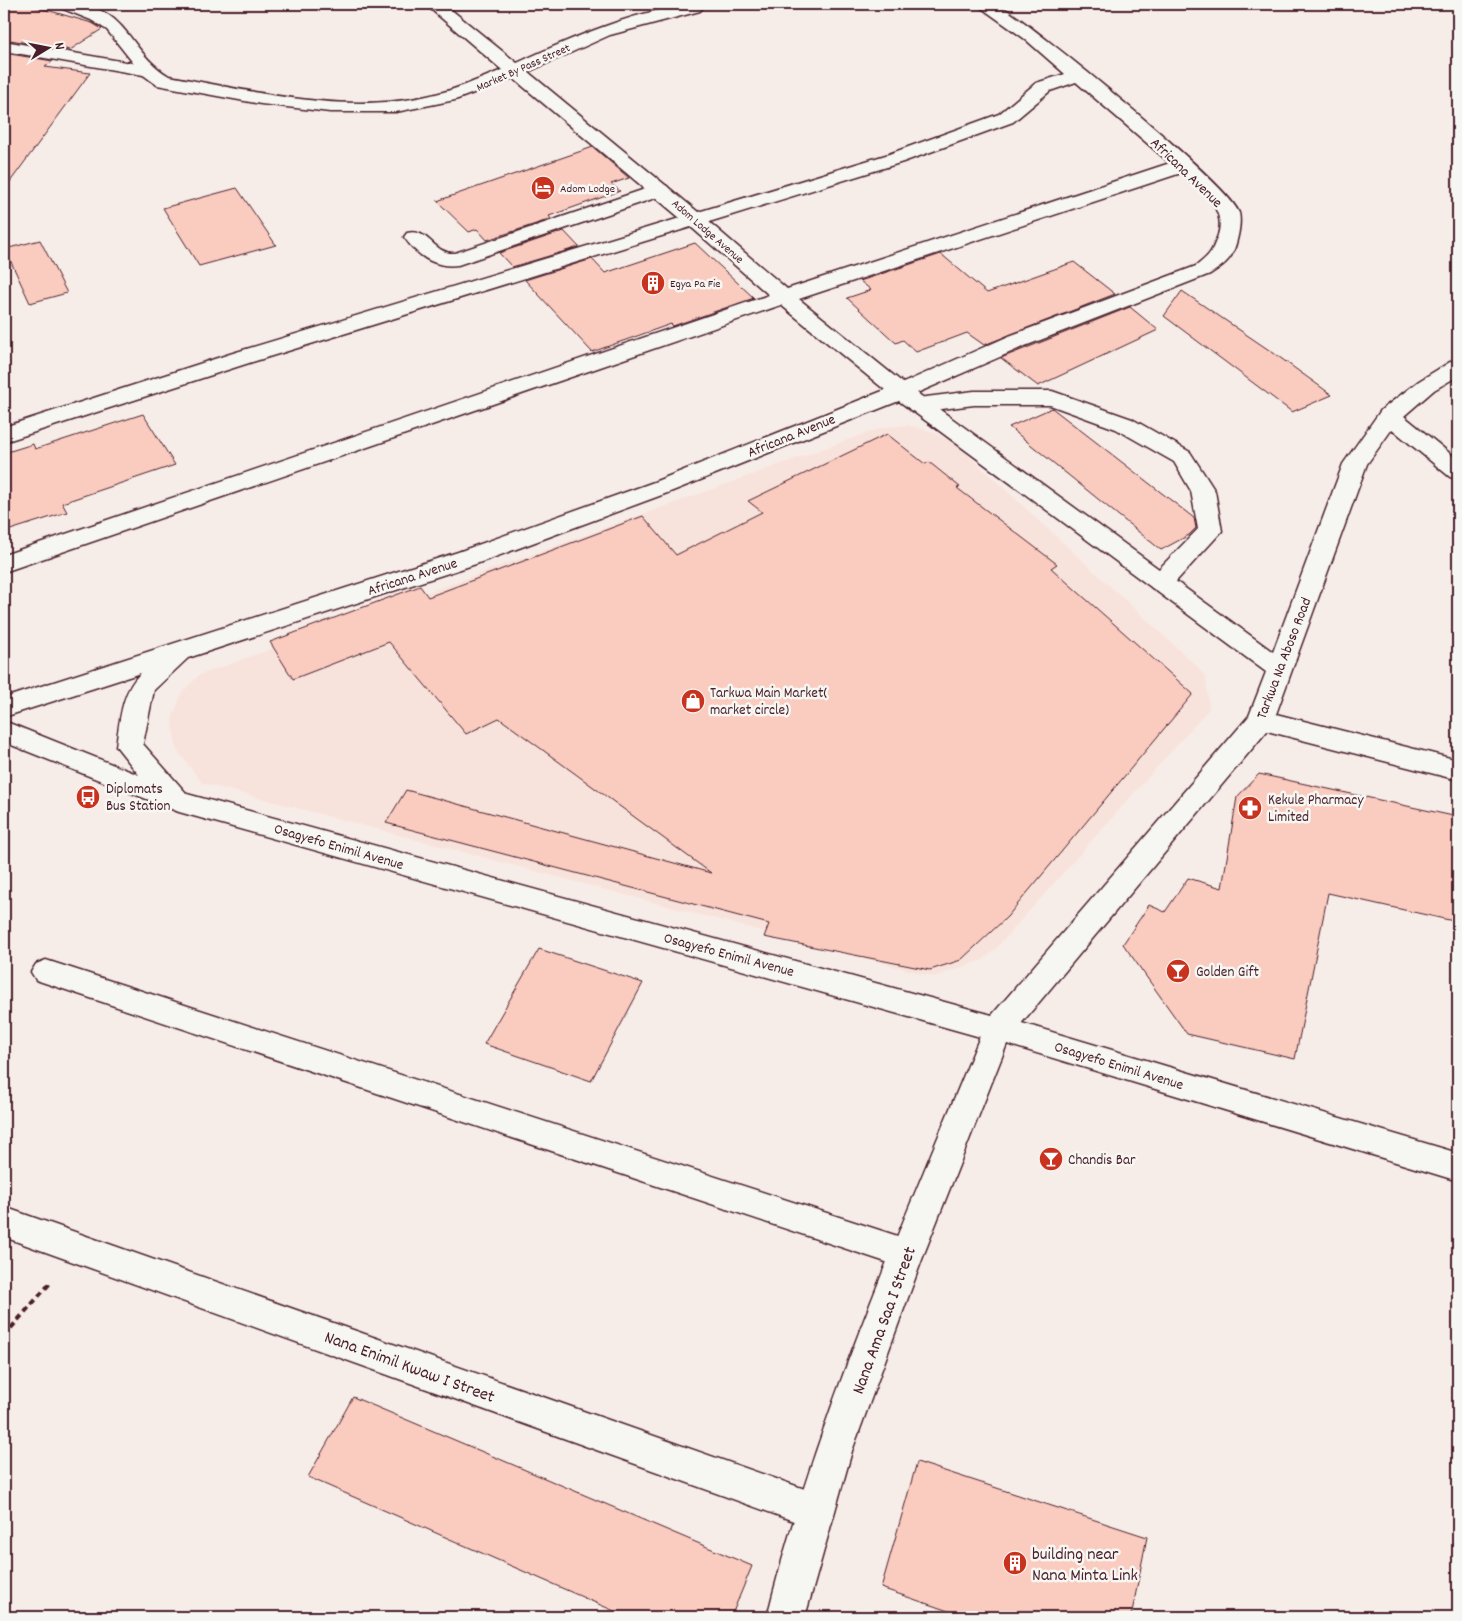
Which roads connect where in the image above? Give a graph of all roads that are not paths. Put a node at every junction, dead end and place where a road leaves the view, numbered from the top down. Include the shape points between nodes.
1 (67, 4) edge
2 (434, 4) edge
3 (985, 4) edge
4 (694, 7) dead end
5 (4, 46) edge
6 (516, 70) junction
7 (149, 71) junction
8 (1079, 75) junction
9 (1184, 165) junction
10 (660, 190) junction
11 (696, 220) junction
12 (414, 237) dead end
13 (784, 298) junction
14 (1458, 367) edge
15 (910, 398) junction
16 (1389, 415) junction
17 (4, 435) edge
18 (1458, 472) edge
19 (4, 564) edge
20 (1161, 582) junction
21 (183, 650) junction
22 (1279, 668) junction
23 (4, 708) edge
24 (1261, 720) junction
25 (4, 731) edge
26 (1458, 770) edge
27 (179, 802) junction
28 (46, 972) dead end
29 (998, 1029) junction
30 (1458, 1167) edge
31 (4, 1222) edge
32 (907, 1254) junction
33 (816, 1511) junction
34 (786, 1617) edge

1 - 7 street via 94,14 114,27
2 - 6 street, Adom Lodge Avenue
3 - 8 street, Africana Avenue via 1031,35
4 - 6 street, Market By Pass Street via 608,30
5 - 7 street
6 - 7 street, Market By Pass Street via 471,91 425,103 350,107 303,104 164,81
6 - 10 street, Adom Lodge Avenue
8 - 9 street, Africana Avenue
8 - 11 street via 1043,86 1006,118 896,158
9 - 13 street
9 - 15 street, Africana Avenue via 1221,200 1229,213 1230,228 1221,256 1204,270 1017,341
10 - 11 street, Adom Lodge Avenue
10 - 12 street via 458,259 436,259
11 - 13 street, Adom Lodge Avenue
11 - 17 street via 241,358
13 - 15 street, Adom Lodge Avenue
13 - 19 street
14 - 16 street, Tarkwa Na Aboso Road via 1412,394
15 - 20 street, Adom Lodge Avenue
15 - 20 street via 1052,398 1124,424 1182,457 1203,491 1210,532
15 - 21 street, Africana Avenue via 467,558
16 - 18 street
16 - 22 street, Tarkwa Na Aboso Road via 1355,464
20 - 22 street, Adom Lodge Avenue
21 - 23 street, Africana Avenue
21 - 27 street via 143,686 129,746
22 - 24 street, Tarkwa Na Aboso Road
24 - 26 street
24 - 29 street, Tarkwa Na Aboso Road
25 - 27 street, Osagyefo Enimil Avenue
27 - 29 street, Osagyefo Enimil Avenue
28 - 32 street
29 - 30 street, Osagyefo Enimil Avenue
29 - 32 street, Nana Ama Saa I Street
31 - 33 street, Nana Enimil Kwaw I Street
32 - 33 street, Nana Ama Saa I Street via 834,1451
33 - 34 street, Nana Ama Saa I Street

